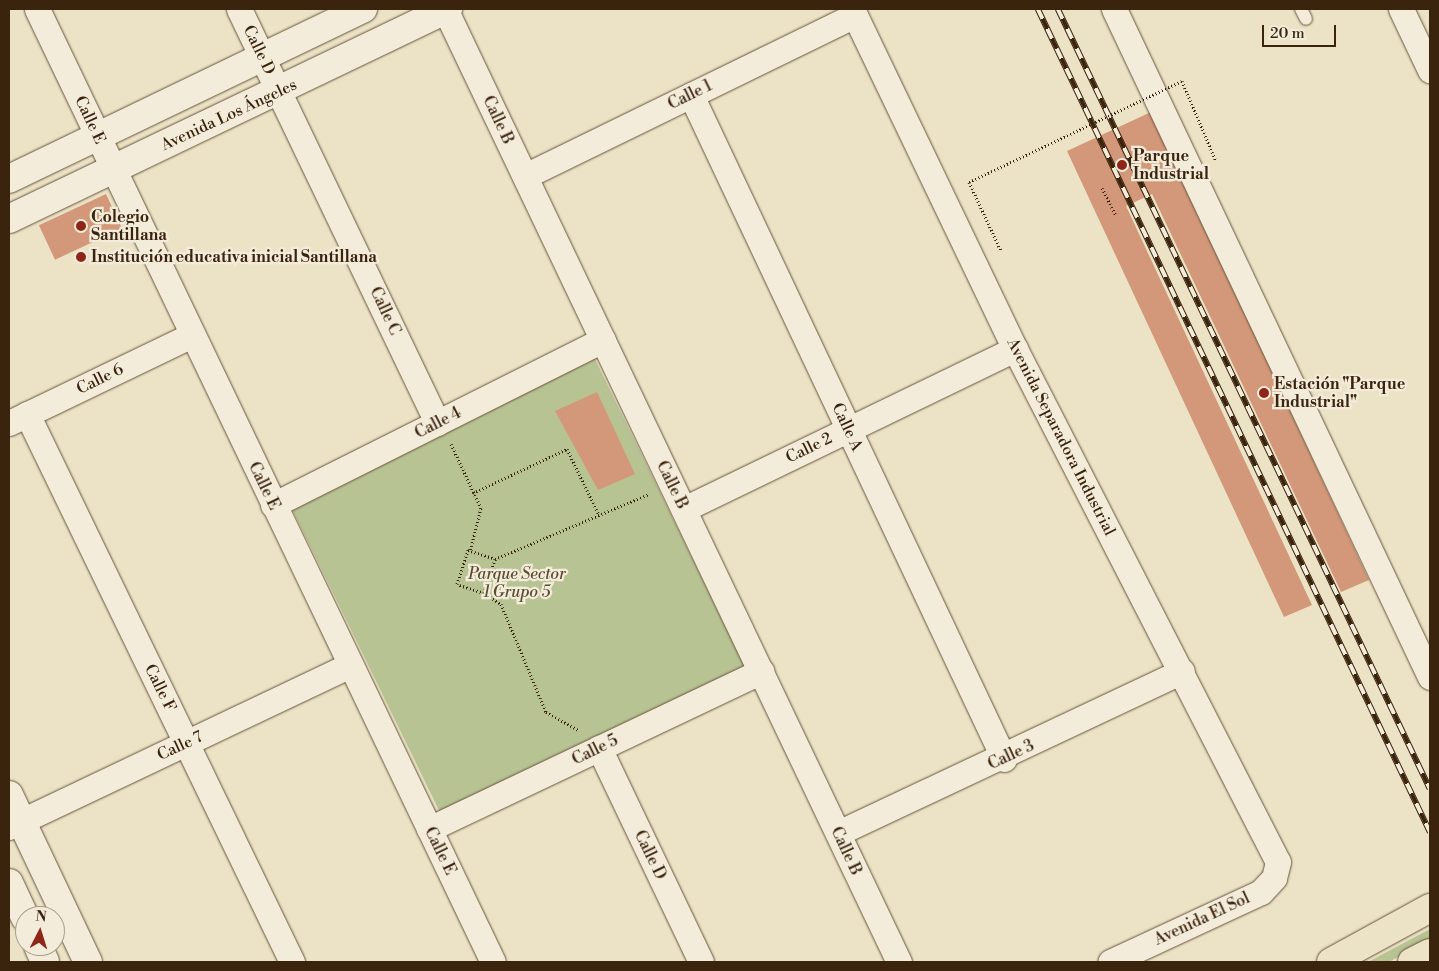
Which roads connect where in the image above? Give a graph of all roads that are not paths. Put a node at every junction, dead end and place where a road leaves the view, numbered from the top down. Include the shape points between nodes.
1 (36, 9) edge
2 (239, 9) edge
3 (363, 9) edge
4 (446, 9) edge
5 (1114, 9) edge
6 (1400, 9) edge
7 (854, 12) edge
8 (262, 58) junction
9 (1430, 70) edge
10 (280, 90) junction
11 (691, 95) junction
12 (98, 136) junction
13 (113, 170) junction
14 (525, 176) junction
15 (9, 179) edge
16 (9, 219) edge
17 (192, 335) junction
18 (603, 340) junction
19 (1015, 349) junction
20 (18, 418) edge
21 (439, 422) junction
22 (848, 429) junction
23 (273, 505) junction
24 (684, 509) junction
25 (350, 665) junction
26 (761, 671) junction
27 (1182, 672) junction
28 (1430, 677) edge
29 (186, 743) junction
30 (597, 749) junction
31 (1004, 759) junction
32 (9, 795) edge
33 (15, 824) edge
34 (429, 829) junction
35 (838, 833) junction
36 (1278, 862) joint
37 (9, 883) edge
38 (20, 906) edge
39 (1430, 908) edge
40 (1430, 952) edge
41 (88, 962) edge
42 (292, 962) edge
43 (493, 962) edge
44 (701, 962) edge
45 (899, 962) edge
46 (1110, 962) edge
47 (1331, 962) edge
48 (1412, 962) edge

1 - 12 street, Calle E
2 - 8 street, Calle D
3 - 8 street
4 - 10 street, Avenida Los Ángeles
4 - 14 street, Calle B
5 - 28 street
6 - 9 street
7 - 11 street, Calle 1
7 - 19 street, Avenida Separadora Industrial
8 - 10 street, Calle D
8 - 12 street
10 - 13 street, Avenida Los Ángeles
10 - 21 street, Calle C
11 - 14 street, Calle 1
11 - 22 street, Calle A
12 - 13 street, Calle E
12 - 15 street
13 - 16 street, Avenida Los Ángeles
13 - 17 street, Calle E
14 - 18 street, Calle B
17 - 20 street, Calle 6
17 - 23 street, Calle E
18 - 21 street, Calle 4
18 - 24 street, Calle B
19 - 22 street, Calle 2
19 - 27 street, Avenida Separadora Industrial
20 - 29 street, Calle F
21 - 23 street, Calle 4
22 - 24 street, Calle 2
22 - 31 street, Calle A
23 - 25 street, Calle E
24 - 26 street, Calle B
25 - 29 street, Calle 7
25 - 34 street, Calle E
26 - 30 street, Calle 5
26 - 35 street, Calle B
27 - 31 street, Calle 3
27 - 36 street, Avenida Separadora Industrial
29 - 33 street, Calle 7
29 - 42 street, Calle F
30 - 34 street, Calle 5
30 - 44 street, Calle D
31 - 35 street, Calle 3
32 - 33 street
33 - 41 street
34 - 43 street, Calle E
35 - 45 street, Calle B
36 - 46 street, Avenida El Sol via 1274,878 1261,892
37 - 38 street
39 - 47 main road
40 - 48 main road

